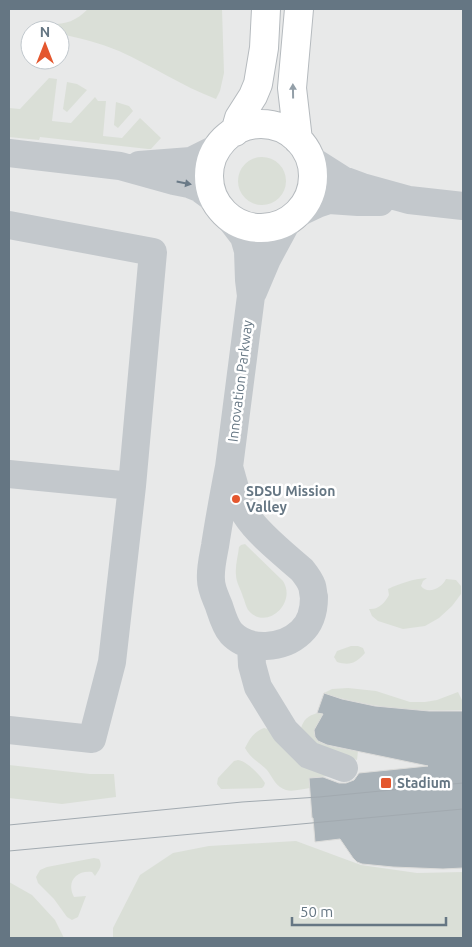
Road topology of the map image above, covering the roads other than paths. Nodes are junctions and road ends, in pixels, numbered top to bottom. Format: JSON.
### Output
{"nodes":[{"id":1,"x":266,"y":9,"type":"edge"},
{"id":2,"x":299,"y":9,"type":"edge"},
{"id":3,"x":227,"y":139,"type":"junction"},
{"id":4,"x":304,"y":149,"type":"junction"},
{"id":5,"x":9,"y":153,"type":"edge"},
{"id":6,"x":120,"y":166,"type":"junction"},
{"id":7,"x":409,"y":200,"type":"junction"},
{"id":8,"x":463,"y":206,"type":"edge"},
{"id":9,"x":221,"y":208,"type":"junction"},
{"id":10,"x":293,"y":216,"type":"junction"},
{"id":11,"x":9,"y":225,"type":"edge"},
{"id":12,"x":251,"y":296,"type":"junction"},
{"id":13,"x":229,"y":467,"type":"junction"},
{"id":14,"x":9,"y":474,"type":"edge"},
{"id":15,"x":132,"y":486,"type":"junction"},
{"id":16,"x":251,"y":645,"type":"junction"},
{"id":17,"x":9,"y":730,"type":"edge"},
{"id":18,"x":344,"y":768,"type":"dead end"}],
"edges":[{"from":1,"to":3,"type":"main road","name":"Innovation Parkway"},
{"from":4,"to":2,"type":"main road","name":"Innovation Parkway","one_way":true},
{"from":3,"to":4,"type":"main road"},
{"from":3,"to":6,"type":"street"},
{"from":3,"to":9,"type":"main road","name":"Innovation Parkway"},
{"from":4,"to":7,"type":"street"},
{"from":4,"to":10,"type":"main road","name":"Innovation Parkway"},
{"from":5,"to":6,"type":"street"},
{"from":6,"to":9,"type":"street","one_way":true},
{"from":7,"to":8,"type":"street"},
{"from":7,"to":10,"type":"street"},
{"from":9,"to":10,"type":"main road"},
{"from":9,"to":12,"type":"street","name":"Innovation Parkway"},
{"from":10,"to":12,"type":"street","name":"Innovation Parkway"},
{"from":11,"to":15,"type":"street"},
{"from":12,"to":13,"type":"street","name":"Innovation Parkway"},
{"from":13,"to":16,"type":"street","name":"Innovation Parkway"},
{"from":13,"to":16,"type":"street","name":"Innovation Parkway"},
{"from":14,"to":15,"type":"street"},
{"from":15,"to":17,"type":"street"},
{"from":16,"to":18,"type":"street"}]}
